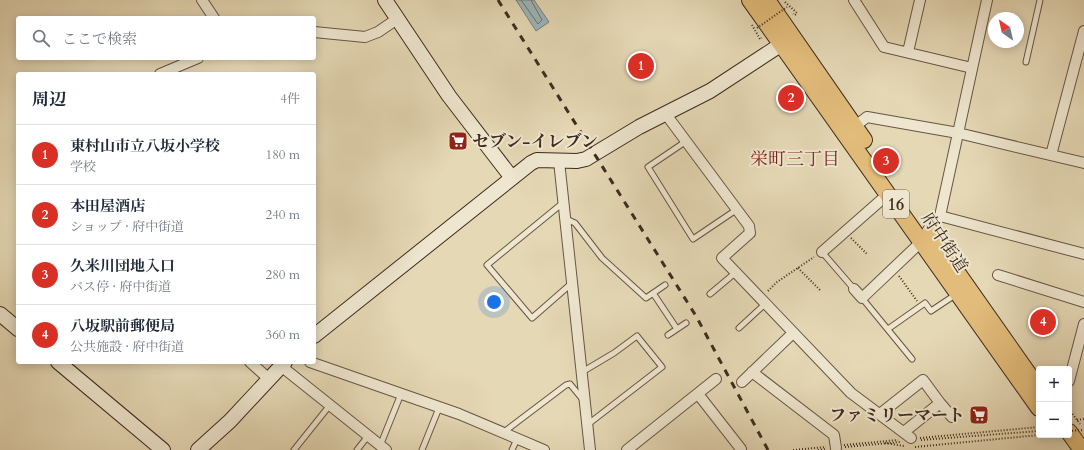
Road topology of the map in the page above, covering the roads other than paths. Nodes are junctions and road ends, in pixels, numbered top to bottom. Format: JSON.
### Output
{"nodes":[{"id":1,"x":202,"y":0,"type":"edge"},
{"id":2,"x":385,"y":0,"type":"edge"},
{"id":3,"x":751,"y":0,"type":"edge"},
{"id":4,"x":767,"y":0,"type":"edge"},
{"id":5,"x":854,"y":0,"type":"edge"},
{"id":6,"x":920,"y":0,"type":"edge"},
{"id":7,"x":987,"y":0,"type":"edge"},
{"id":8,"x":1040,"y":0,"type":"edge"},
{"id":9,"x":213,"y":16,"type":"edge"},
{"id":10,"x":397,"y":19,"type":"junction"},
{"id":11,"x":1084,"y":31,"type":"edge"},
{"id":12,"x":316,"y":32,"type":"edge"},
{"id":13,"x":787,"y":41,"type":"junction"},
{"id":14,"x":908,"y":52,"type":"junction"},
{"id":15,"x":193,"y":60,"type":"edge"},
{"id":16,"x":1026,"y":62,"type":"dead end"},
{"id":17,"x":972,"y":68,"type":"junction"},
{"id":18,"x":165,"y":72,"type":"edge"},
{"id":19,"x":665,"y":113,"type":"junction"},
{"id":20,"x":854,"y":127,"type":"junction"},
{"id":21,"x":958,"y":133,"type":"junction"},
{"id":22,"x":685,"y":142,"type":"junction"},
{"id":23,"x":1051,"y":156,"type":"junction"},
{"id":24,"x":560,"y":160,"type":"junction"},
{"id":25,"x":1084,"y":163,"type":"edge"},
{"id":26,"x":512,"y":178,"type":"junction"},
{"id":27,"x":888,"y":194,"type":"junction"},
{"id":28,"x":564,"y":202,"type":"junction"},
{"id":29,"x":736,"y":210,"type":"junction"},
{"id":30,"x":940,"y":216,"type":"junction"},
{"id":31,"x":565,"y":218,"type":"junction"},
{"id":32,"x":925,"y":236,"type":"junction"},
{"id":33,"x":822,"y":252,"type":"joint"},
{"id":34,"x":1084,"y":254,"type":"edge"},
{"id":35,"x":735,"y":274,"type":"junction"},
{"id":36,"x":998,"y":275,"type":"dead end"},
{"id":37,"x":573,"y":282,"type":"junction"},
{"id":38,"x":665,"y":285,"type":"dead end"},
{"id":39,"x":854,"y":289,"type":"joint"},
{"id":40,"x":962,"y":290,"type":"junction"},
{"id":41,"x":653,"y":293,"type":"junction"},
{"id":42,"x":710,"y":294,"type":"dead end"},
{"id":43,"x":862,"y":298,"type":"junction"},
{"id":44,"x":762,"y":302,"type":"junction"},
{"id":45,"x":1084,"y":302,"type":"edge"},
{"id":46,"x":0,"y":314,"type":"edge"},
{"id":47,"x":686,"y":322,"type":"dead end"},
{"id":48,"x":1084,"y":324,"type":"edge"},
{"id":49,"x":16,"y":327,"type":"edge"},
{"id":50,"x":739,"y":328,"type":"dead end"},
{"id":51,"x":677,"y":329,"type":"junction"},
{"id":52,"x":888,"y":329,"type":"junction"},
{"id":53,"x":793,"y":333,"type":"junction"},
{"id":54,"x":316,"y":334,"type":"edge"},
{"id":55,"x":668,"y":335,"type":"dead end"},
{"id":56,"x":912,"y":359,"type":"dead end"},
{"id":57,"x":60,"y":364,"type":"edge"},
{"id":58,"x":252,"y":364,"type":"edge"},
{"id":59,"x":283,"y":364,"type":"edge"},
{"id":60,"x":316,"y":364,"type":"edge"},
{"id":61,"x":1072,"y":370,"type":"edge"},
{"id":62,"x":582,"y":372,"type":"junction"},
{"id":63,"x":752,"y":372,"type":"junction"},
{"id":64,"x":269,"y":379,"type":"junction"},
{"id":65,"x":716,"y":379,"type":"dead end"},
{"id":66,"x":742,"y":382,"type":"dead end"},
{"id":67,"x":1036,"y":385,"type":"edge"},
{"id":68,"x":400,"y":394,"type":"junction"},
{"id":69,"x":698,"y":394,"type":"junction"},
{"id":70,"x":584,"y":402,"type":"junction"},
{"id":71,"x":940,"y":402,"type":"junction"},
{"id":72,"x":1036,"y":403,"type":"edge"},
{"id":73,"x":330,"y":405,"type":"junction"},
{"id":74,"x":439,"y":408,"type":"junction"},
{"id":75,"x":880,"y":414,"type":"junction"},
{"id":76,"x":952,"y":417,"type":"dead end"},
{"id":77,"x":587,"y":425,"type":"junction"},
{"id":78,"x":1074,"y":427,"type":"edge"},
{"id":79,"x":503,"y":433,"type":"junction"},
{"id":80,"x":368,"y":436,"type":"junction"},
{"id":81,"x":1060,"y":438,"type":"edge"},
{"id":82,"x":517,"y":439,"type":"junction"},
{"id":83,"x":836,"y":447,"type":"road end"},
{"id":84,"x":383,"y":448,"type":"edge"},
{"id":85,"x":741,"y":449,"type":"dead end"},
{"id":86,"x":163,"y":450,"type":"edge"},
{"id":87,"x":198,"y":450,"type":"edge"},
{"id":88,"x":294,"y":450,"type":"edge"},
{"id":89,"x":357,"y":450,"type":"edge"},
{"id":90,"x":422,"y":450,"type":"edge"},
{"id":91,"x":512,"y":450,"type":"edge"},
{"id":92,"x":544,"y":450,"type":"edge"},
{"id":93,"x":590,"y":450,"type":"edge"},
{"id":94,"x":627,"y":450,"type":"edge"},
{"id":95,"x":1069,"y":450,"type":"edge"},
{"id":96,"x":1082,"y":450,"type":"edge"}],
"edges":[{"from":1,"to":9,"type":"street"},
{"from":2,"to":10,"type":"street"},
{"from":3,"to":13,"type":"main road","name":"府中街道","number":"16"},
{"from":4,"to":13,"type":"main road","name":"府中街道","number":"16"},
{"from":5,"to":14,"type":"street"},
{"from":6,"to":14,"type":"street"},
{"from":7,"to":17,"type":"street"},
{"from":8,"to":16,"type":"lane"},
{"from":10,"to":12,"type":"street"},
{"from":10,"to":26,"type":"street"},
{"from":11,"to":23,"type":"street"},
{"from":13,"to":19,"type":"street"},
{"from":13,"to":20,"type":"main road","name":"府中街道","number":"16"},
{"from":13,"to":27,"type":"main road","name":"府中街道","number":"16"},
{"from":14,"to":17,"type":"street"},
{"from":15,"to":18,"type":"street"},
{"from":17,"to":21,"type":"street"},
{"from":19,"to":22,"type":"street"},
{"from":19,"to":24,"type":"street"},
{"from":20,"to":21,"type":"street"},
{"from":20,"to":32,"type":"main road","name":"府中街道","number":"16"},
{"from":21,"to":23,"type":"street"},
{"from":21,"to":30,"type":"street"},
{"from":22,"to":29,"type":"street"},
{"from":22,"to":29,"type":"lane"},
{"from":23,"to":25,"type":"street"},
{"from":24,"to":26,"type":"street"},
{"from":24,"to":28,"type":"street"},
{"from":26,"to":54,"type":"street"},
{"from":27,"to":32,"type":"main road","name":"府中街道","number":"16"},
{"from":27,"to":33,"type":"street"},
{"from":28,"to":31,"type":"street"},
{"from":28,"to":37,"type":"lane"},
{"from":29,"to":35,"type":"street"},
{"from":30,"to":32,"type":"street"},
{"from":30,"to":34,"type":"street"},
{"from":31,"to":37,"type":"street"},
{"from":31,"to":41,"type":"lane"},
{"from":32,"to":40,"type":"main road","name":"府中街道","number":"16"},
{"from":32,"to":43,"type":"street"},
{"from":33,"to":39,"type":"lane"},
{"from":35,"to":42,"type":"lane"},
{"from":35,"to":44,"type":"street"},
{"from":36,"to":45,"type":"street"},
{"from":37,"to":62,"type":"street"},
{"from":38,"to":41,"type":"lane"},
{"from":39,"to":43,"type":"street"},
{"from":40,"to":52,"type":"lane"},
{"from":40,"to":67,"type":"main road","name":"府中街道","number":"16"},
{"from":40,"to":72,"type":"main road","name":"府中街道","number":"16"},
{"from":41,"to":51,"type":"lane"},
{"from":43,"to":52,"type":"lane"},
{"from":44,"to":50,"type":"lane"},
{"from":44,"to":53,"type":"street"},
{"from":46,"to":49,"type":"street"},
{"from":47,"to":51,"type":"lane"},
{"from":48,"to":61,"type":"street"},
{"from":51,"to":55,"type":"lane"},
{"from":52,"to":56,"type":"lane"},
{"from":53,"to":63,"type":"street"},
{"from":53,"to":75,"type":"street"},
{"from":57,"to":86,"type":"street"},
{"from":58,"to":64,"type":"street"},
{"from":59,"to":64,"type":"street"},
{"from":59,"to":73,"type":"street"},
{"from":60,"to":68,"type":"street"},
{"from":62,"to":70,"type":"street"},
{"from":62,"to":77,"type":"lane"},
{"from":63,"to":66,"type":"street"},
{"from":63,"to":83,"type":"street"},
{"from":64,"to":87,"type":"street"},
{"from":65,"to":69,"type":"street"},
{"from":68,"to":74,"type":"street"},
{"from":68,"to":84,"type":"lane"},
{"from":69,"to":85,"type":"street"},
{"from":69,"to":94,"type":"street"},
{"from":70,"to":77,"type":"street"},
{"from":70,"to":79,"type":"lane"},
{"from":71,"to":75,"type":"street"},
{"from":71,"to":75,"type":"street"},
{"from":71,"to":76,"type":"street"},
{"from":73,"to":80,"type":"street"},
{"from":73,"to":88,"type":"lane"},
{"from":74,"to":79,"type":"street"},
{"from":74,"to":90,"type":"lane"},
{"from":77,"to":93,"type":"street"},
{"from":78,"to":96,"type":"main road"},
{"from":79,"to":82,"type":"street"},
{"from":80,"to":84,"type":"street"},
{"from":80,"to":89,"type":"lane"},
{"from":81,"to":95,"type":"main road"},
{"from":82,"to":91,"type":"lane"},
{"from":82,"to":92,"type":"street"}]}
